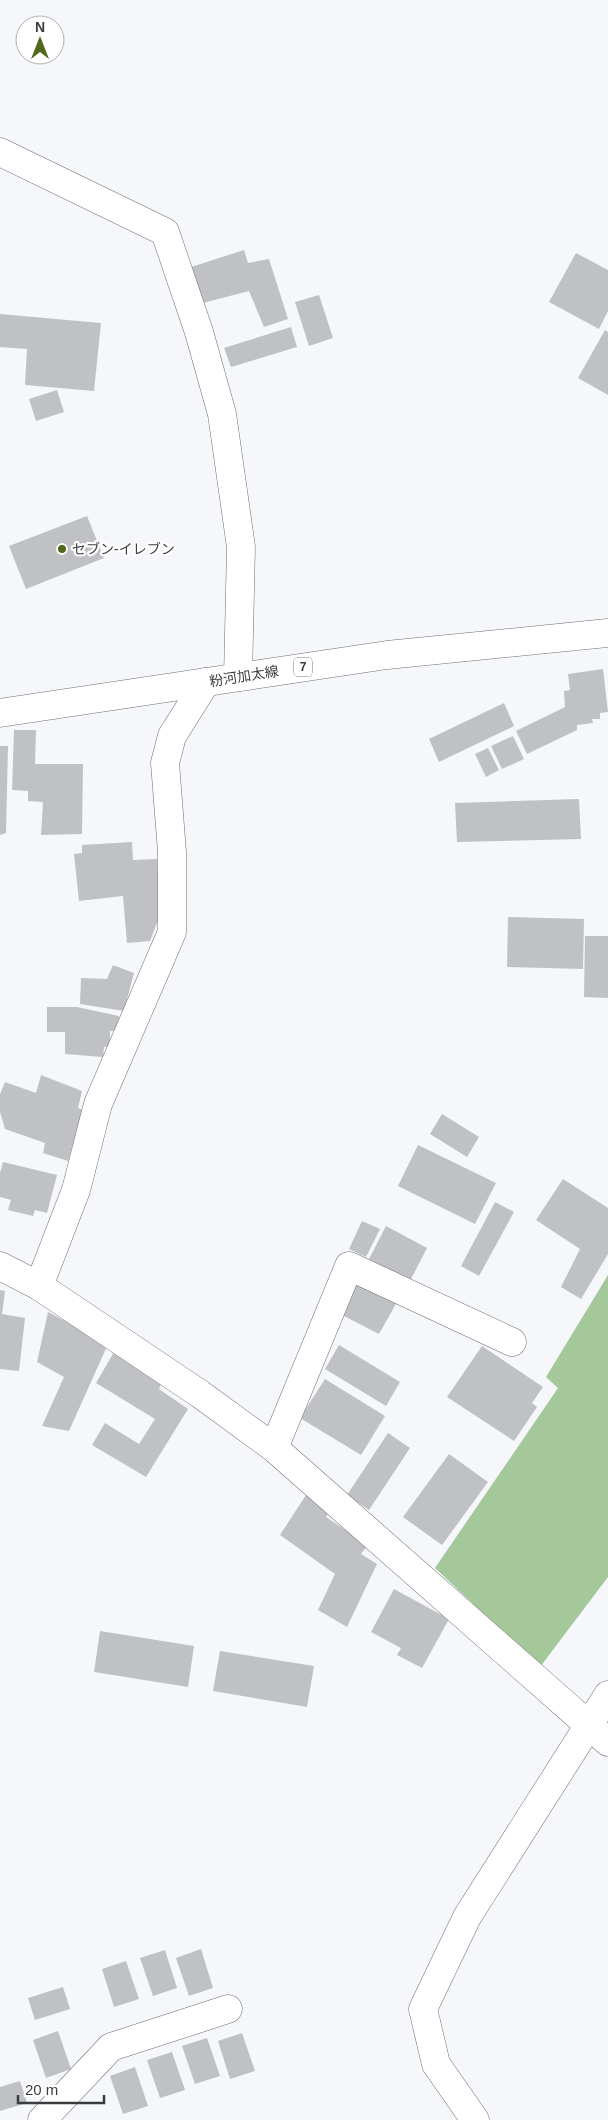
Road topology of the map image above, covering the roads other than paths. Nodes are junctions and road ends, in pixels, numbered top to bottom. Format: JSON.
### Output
{"nodes":[{"id":1,"x":0,"y":152,"type":"edge"},
{"id":2,"x":608,"y":633,"type":"edge"},
{"id":3,"x":238,"y":677,"type":"junction"},
{"id":4,"x":206,"y":682,"type":"junction"},
{"id":5,"x":0,"y":713,"type":"edge"},
{"id":6,"x":0,"y":1266,"type":"edge"},
{"id":7,"x":40,"y":1286,"type":"junction"},
{"id":8,"x":512,"y":1342,"type":"dead end"},
{"id":9,"x":274,"y":1448,"type":"junction"},
{"id":10,"x":608,"y":1695,"type":"edge"},
{"id":11,"x":598,"y":1734,"type":"edge"},
{"id":12,"x":228,"y":2009,"type":"dead end"},
{"id":13,"x":42,"y":2120,"type":"edge"},
{"id":14,"x":475,"y":2120,"type":"edge"}],
"edges":[{"from":1,"to":3,"type":"street"},
{"from":2,"to":3,"type":"street","name":"粉河加太線","number":"7"},
{"from":3,"to":4,"type":"street","name":"粉河加太線","number":"7"},
{"from":4,"to":5,"type":"street","name":"粉河加太線","number":"7"},
{"from":4,"to":7,"type":"street"},
{"from":6,"to":7,"type":"street"},
{"from":7,"to":9,"type":"street"},
{"from":8,"to":9,"type":"street"},
{"from":9,"to":11,"type":"street"},
{"from":10,"to":11,"type":"street"},
{"from":11,"to":14,"type":"street"},
{"from":12,"to":13,"type":"street"}]}
